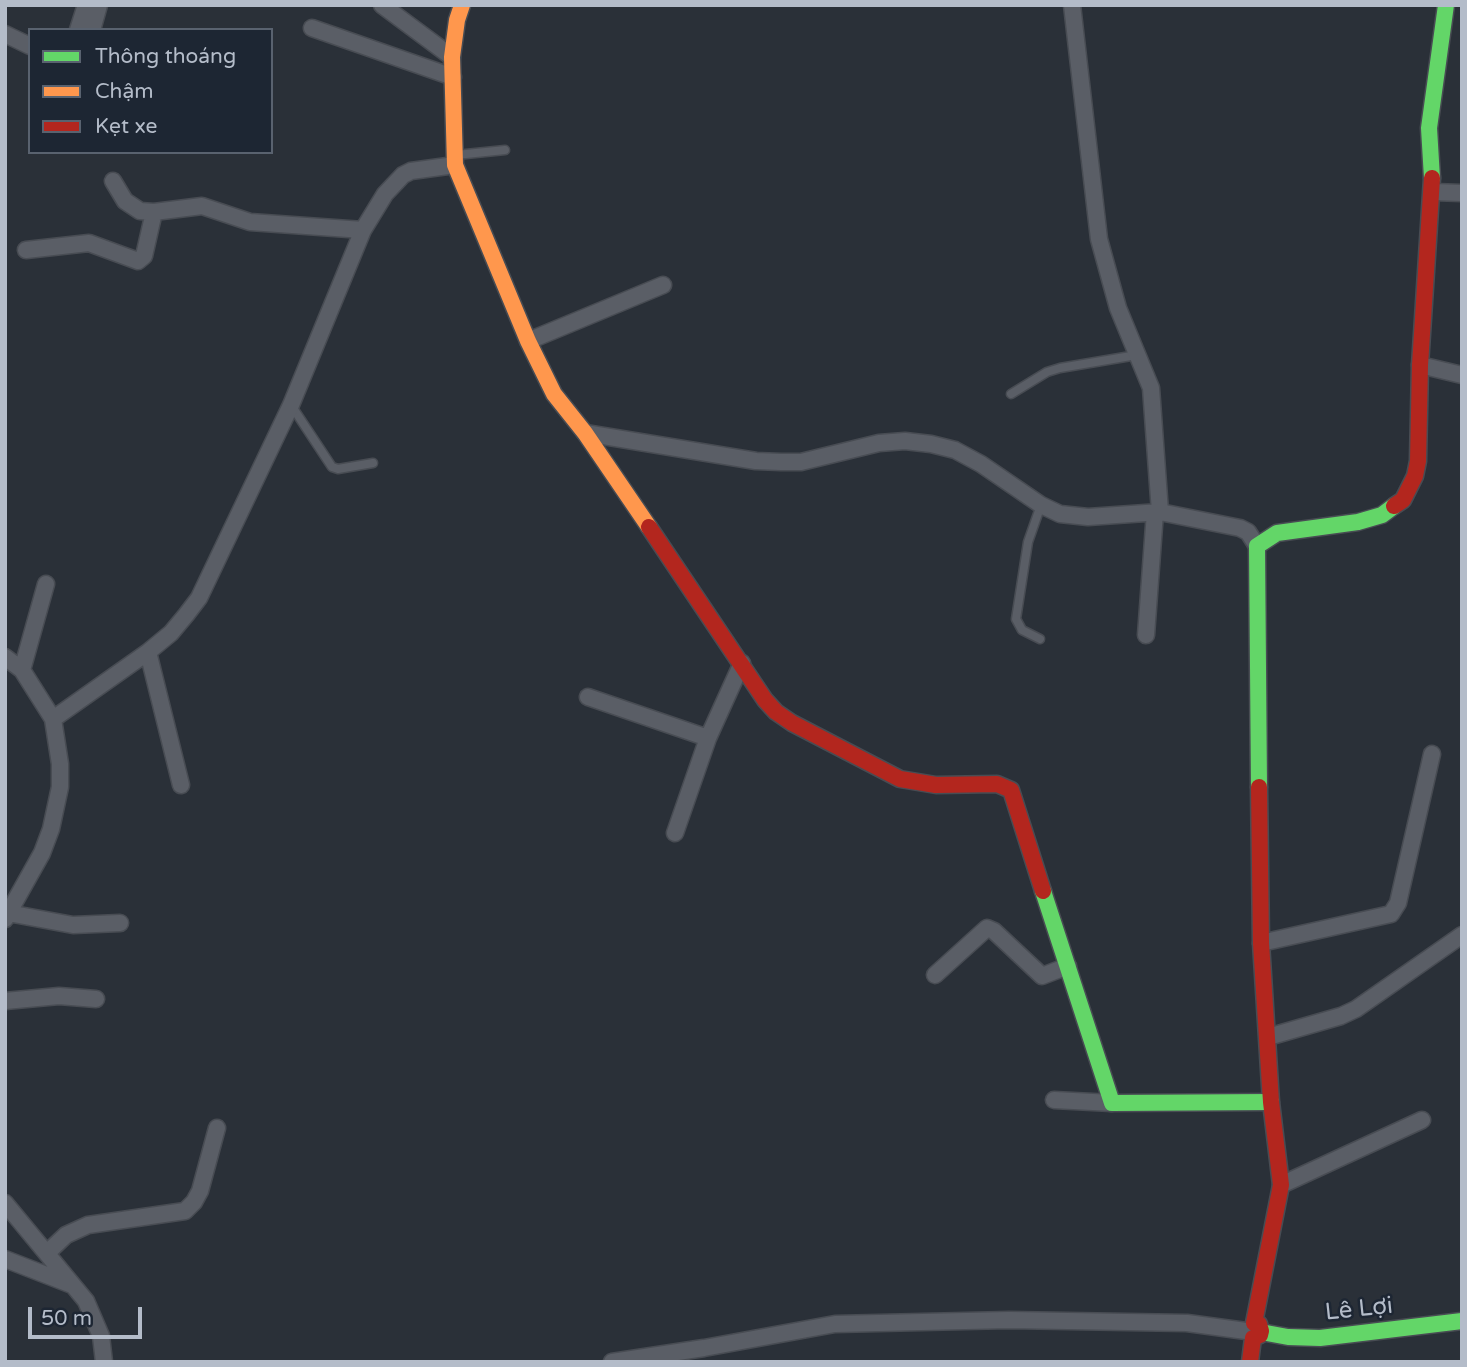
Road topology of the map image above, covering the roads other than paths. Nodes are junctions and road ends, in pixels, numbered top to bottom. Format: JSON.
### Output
{"nodes":[{"id":1,"x":86,"y":5,"type":"edge"},
{"id":2,"x":99,"y":5,"type":"edge"},
{"id":3,"x":382,"y":5,"type":"edge"},
{"id":4,"x":462,"y":5,"type":"edge"},
{"id":5,"x":1072,"y":5,"type":"edge"},
{"id":6,"x":1446,"y":5,"type":"edge"},
{"id":7,"x":79,"y":28,"type":"edge"},
{"id":8,"x":93,"y":28,"type":"edge"},
{"id":9,"x":312,"y":28,"type":"dead end"},
{"id":10,"x":5,"y":34,"type":"edge"},
{"id":11,"x":28,"y":45,"type":"edge"},
{"id":12,"x":452,"y":57,"type":"junction"},
{"id":13,"x":453,"y":77,"type":"junction"},
{"id":14,"x":505,"y":150,"type":"dead end"},
{"id":15,"x":456,"y":160,"type":"junction"},
{"id":16,"x":113,"y":181,"type":"dead end"},
{"id":17,"x":1433,"y":192,"type":"junction"},
{"id":18,"x":1462,"y":193,"type":"edge"},
{"id":19,"x":154,"y":212,"type":"junction"},
{"id":20,"x":363,"y":230,"type":"junction"},
{"id":21,"x":26,"y":250,"type":"dead end"},
{"id":22,"x":663,"y":285,"type":"dead end"},
{"id":23,"x":528,"y":341,"type":"junction"},
{"id":24,"x":1137,"y":355,"type":"junction"},
{"id":25,"x":1420,"y":365,"type":"junction"},
{"id":26,"x":1462,"y":375,"type":"edge"},
{"id":27,"x":1011,"y":394,"type":"dead end"},
{"id":28,"x":291,"y":405,"type":"junction"},
{"id":29,"x":585,"y":433,"type":"junction"},
{"id":30,"x":373,"y":463,"type":"dead end"},
{"id":31,"x":1041,"y":505,"type":"junction"},
{"id":32,"x":1157,"y":512,"type":"junction"},
{"id":33,"x":1257,"y":546,"type":"junction"},
{"id":34,"x":46,"y":584,"type":"dead end"},
{"id":35,"x":1146,"y":635,"type":"dead end"},
{"id":36,"x":1040,"y":639,"type":"dead end"},
{"id":37,"x":148,"y":652,"type":"junction"},
{"id":38,"x":5,"y":657,"type":"edge"},
{"id":39,"x":742,"y":663,"type":"junction"},
{"id":40,"x":22,"y":670,"type":"junction"},
{"id":41,"x":588,"y":697,"type":"dead end"},
{"id":42,"x":54,"y":719,"type":"junction"},
{"id":43,"x":708,"y":738,"type":"junction"},
{"id":44,"x":1432,"y":754,"type":"dead end"},
{"id":45,"x":181,"y":785,"type":"dead end"},
{"id":46,"x":675,"y":833,"type":"dead end"},
{"id":47,"x":6,"y":916,"type":"edge"},
{"id":48,"x":120,"y":923,"type":"dead end"},
{"id":49,"x":1462,"y":935,"type":"edge"},
{"id":50,"x":1261,"y":943,"type":"junction"},
{"id":51,"x":1069,"y":966,"type":"junction"},
{"id":52,"x":935,"y":975,"type":"dead end"},
{"id":53,"x":96,"y":999,"type":"dead end"},
{"id":54,"x":5,"y":1000,"type":"edge"},
{"id":55,"x":1268,"y":1037,"type":"junction"},
{"id":56,"x":1054,"y":1100,"type":"dead end"},
{"id":57,"x":1271,"y":1102,"type":"junction"},
{"id":58,"x":1112,"y":1103,"type":"junction"},
{"id":59,"x":1422,"y":1120,"type":"dead end"},
{"id":60,"x":217,"y":1128,"type":"dead end"},
{"id":61,"x":1281,"y":1185,"type":"junction"},
{"id":62,"x":5,"y":1202,"type":"edge"},
{"id":63,"x":47,"y":1253,"type":"junction"},
{"id":64,"x":5,"y":1259,"type":"edge"},
{"id":65,"x":75,"y":1286,"type":"junction"},
{"id":66,"x":1462,"y":1321,"type":"edge"},
{"id":67,"x":1254,"y":1331,"type":"junction"},
{"id":68,"x":706,"y":1355,"type":"edge"},
{"id":69,"x":104,"y":1362,"type":"edge"},
{"id":70,"x":612,"y":1362,"type":"edge"},
{"id":71,"x":1250,"y":1362,"type":"edge"}],
"edges":[{"from":1,"to":7,"type":"street"},
{"from":2,"to":8,"type":"street"},
{"from":3,"to":12,"type":"street"},
{"from":4,"to":12,"type":"street"},
{"from":5,"to":24,"type":"street"},
{"from":6,"to":17,"type":"street"},
{"from":9,"to":13,"type":"street"},
{"from":10,"to":11,"type":"street"},
{"from":12,"to":13,"type":"street"},
{"from":13,"to":15,"type":"street"},
{"from":14,"to":15,"type":"lane"},
{"from":15,"to":20,"type":"street"},
{"from":15,"to":23,"type":"street"},
{"from":16,"to":19,"type":"street"},
{"from":17,"to":18,"type":"street"},
{"from":17,"to":25,"type":"street"},
{"from":19,"to":20,"type":"street"},
{"from":19,"to":21,"type":"street"},
{"from":20,"to":28,"type":"street"},
{"from":22,"to":23,"type":"street"},
{"from":23,"to":29,"type":"street"},
{"from":24,"to":27,"type":"lane"},
{"from":24,"to":32,"type":"street"},
{"from":25,"to":26,"type":"street"},
{"from":25,"to":33,"type":"street"},
{"from":28,"to":30,"type":"lane"},
{"from":28,"to":37,"type":"street"},
{"from":29,"to":31,"type":"street"},
{"from":29,"to":39,"type":"street"},
{"from":31,"to":32,"type":"street"},
{"from":31,"to":36,"type":"lane"},
{"from":32,"to":33,"type":"street"},
{"from":32,"to":35,"type":"street"},
{"from":33,"to":50,"type":"street"},
{"from":34,"to":40,"type":"street"},
{"from":37,"to":42,"type":"street"},
{"from":37,"to":45,"type":"street"},
{"from":38,"to":40,"type":"street"},
{"from":39,"to":43,"type":"street"},
{"from":39,"to":51,"type":"street"},
{"from":40,"to":42,"type":"street"},
{"from":41,"to":43,"type":"street"},
{"from":42,"to":47,"type":"street"},
{"from":43,"to":46,"type":"street"},
{"from":44,"to":50,"type":"street"},
{"from":47,"to":48,"type":"street"},
{"from":49,"to":55,"type":"street"},
{"from":50,"to":55,"type":"street"},
{"from":51,"to":52,"type":"street"},
{"from":51,"to":58,"type":"street"},
{"from":53,"to":54,"type":"street"},
{"from":55,"to":57,"type":"street"},
{"from":56,"to":58,"type":"street"},
{"from":57,"to":58,"type":"street"},
{"from":57,"to":61,"type":"street"},
{"from":59,"to":61,"type":"street"},
{"from":60,"to":63,"type":"street"},
{"from":61,"to":67,"type":"street"},
{"from":62,"to":63,"type":"street"},
{"from":63,"to":65,"type":"street"},
{"from":64,"to":65,"type":"street"},
{"from":65,"to":69,"type":"street"},
{"from":66,"to":67,"type":"street","name":"Lê Lợi"},
{"from":67,"to":68,"type":"street"},
{"from":67,"to":71,"type":"street"},
{"from":68,"to":70,"type":"street"}]}
